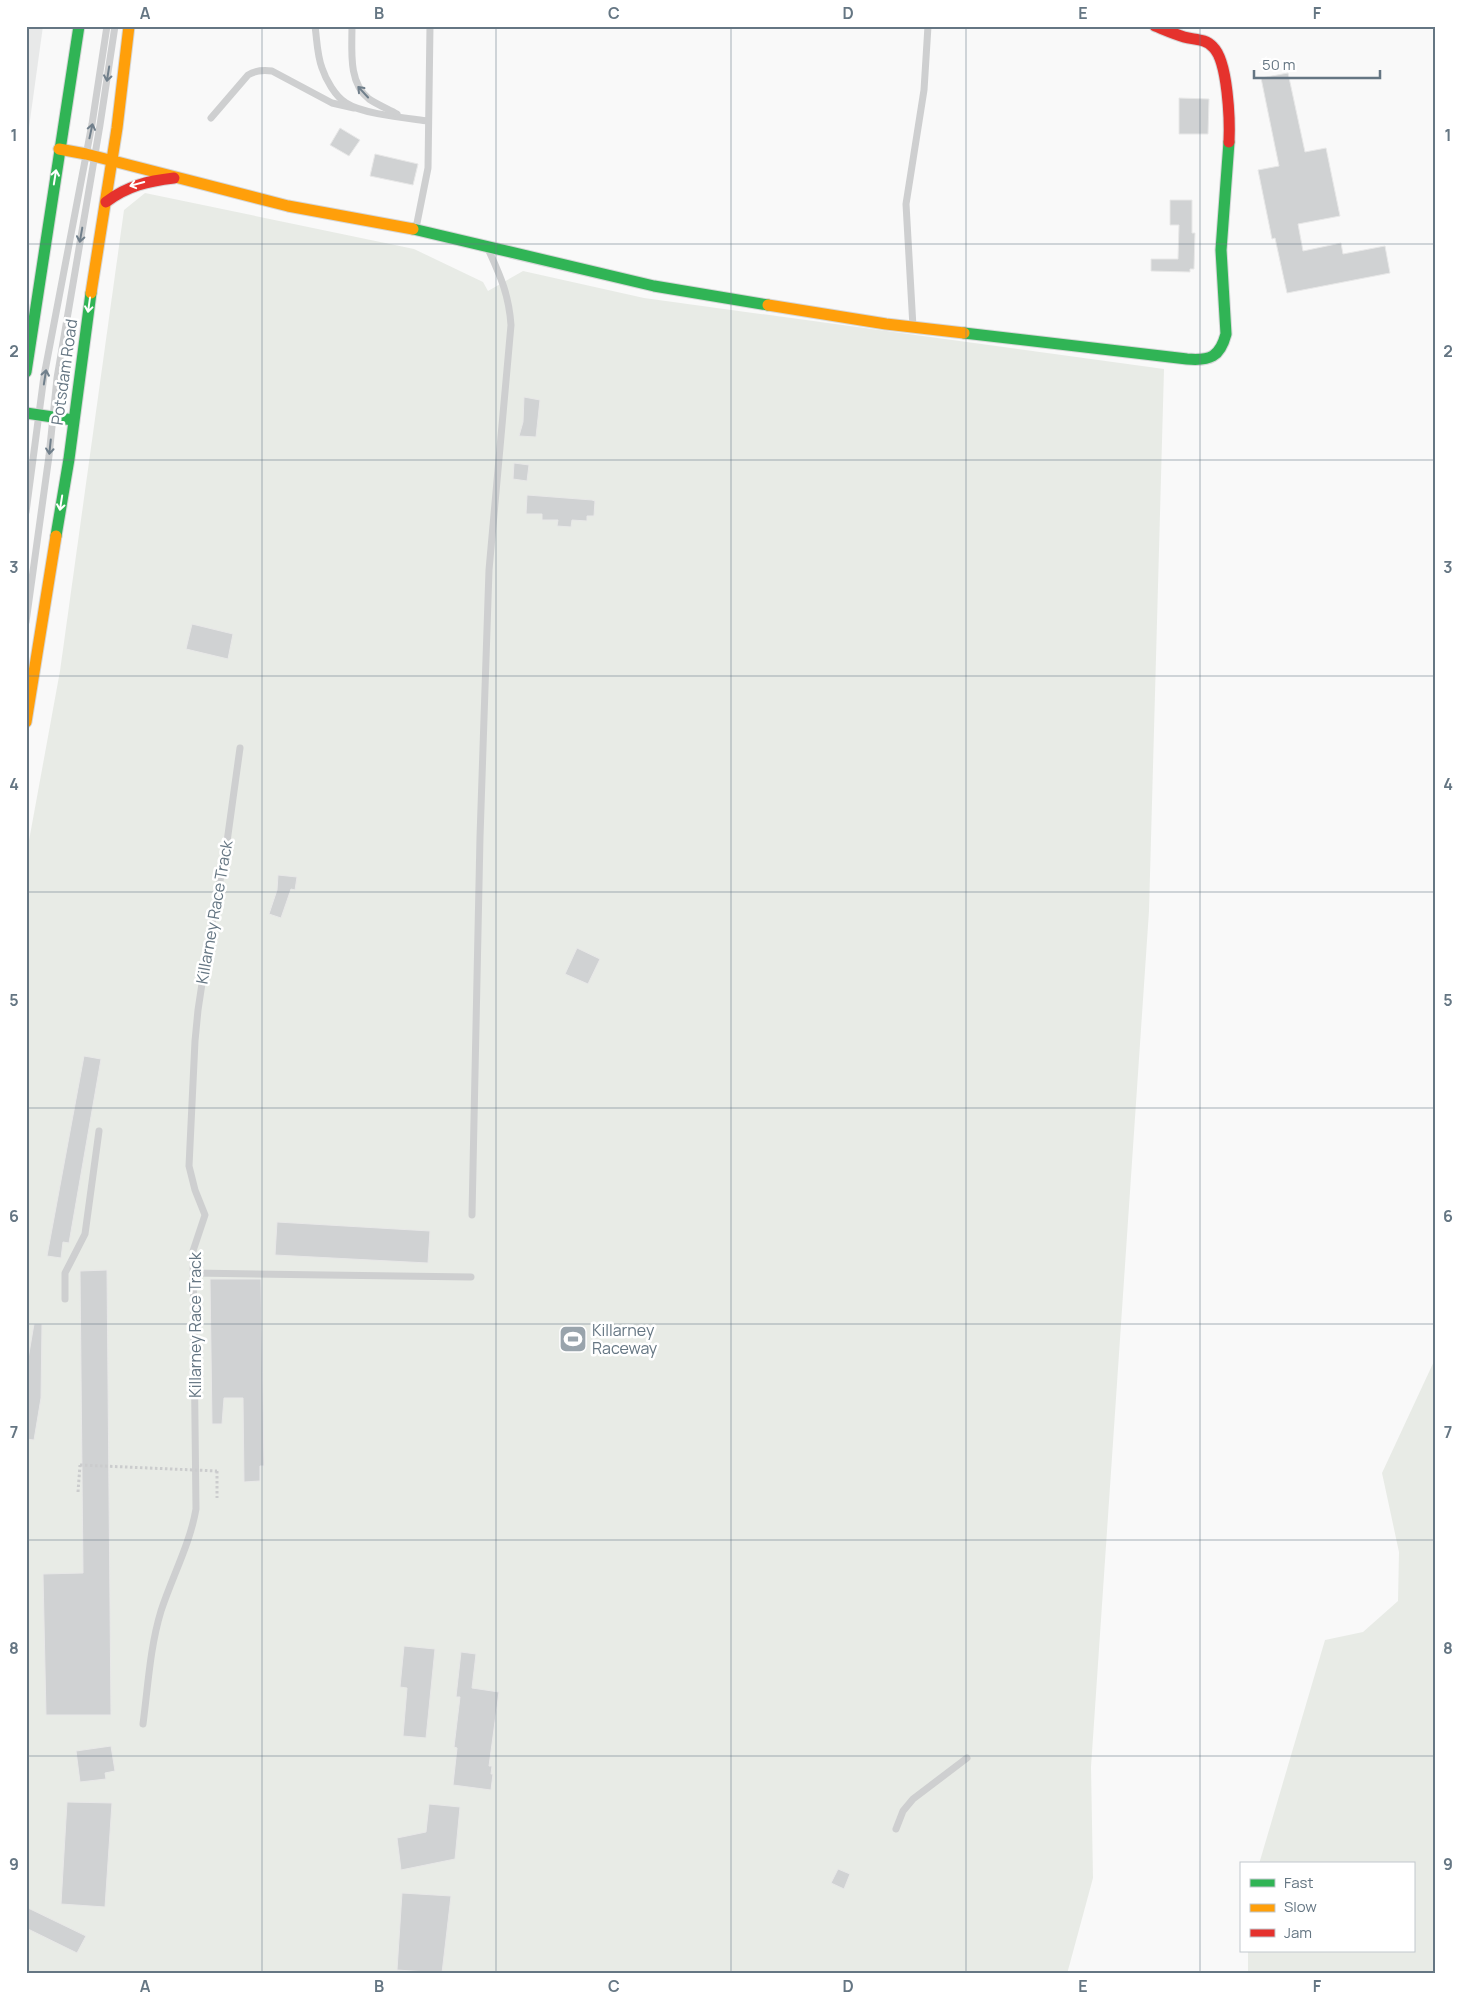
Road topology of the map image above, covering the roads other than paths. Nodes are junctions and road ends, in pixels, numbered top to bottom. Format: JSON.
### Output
{"nodes":[{"id":1,"x":79,"y":26,"type":"edge"},
{"id":2,"x":107,"y":26,"type":"edge"},
{"id":3,"x":115,"y":26,"type":"edge"},
{"id":4,"x":129,"y":26,"type":"edge"},
{"id":5,"x":316,"y":26,"type":"edge"},
{"id":6,"x":352,"y":26,"type":"edge"},
{"id":7,"x":430,"y":26,"type":"edge"},
{"id":8,"x":928,"y":26,"type":"edge"},
{"id":9,"x":1155,"y":26,"type":"edge"},
{"id":10,"x":354,"y":108,"type":"junction"},
{"id":11,"x":211,"y":118,"type":"dead end"},
{"id":12,"x":404,"y":118,"type":"junction"},
{"id":13,"x":428,"y":121,"type":"junction"},
{"id":14,"x":59,"y":149,"type":"junction"},
{"id":15,"x":90,"y":155,"type":"junction"},
{"id":16,"x":112,"y":161,"type":"junction"},
{"id":17,"x":174,"y":178,"type":"junction"},
{"id":18,"x":106,"y":202,"type":"junction"},
{"id":19,"x":416,"y":229,"type":"junction"},
{"id":20,"x":486,"y":245,"type":"junction"},
{"id":21,"x":913,"y":327,"type":"junction"},
{"id":22,"x":26,"y":372,"type":"edge"},
{"id":23,"x":26,"y":413,"type":"edge"},
{"id":24,"x":39,"y":415,"type":"junction"},
{"id":25,"x":53,"y":417,"type":"junction"},
{"id":26,"x":73,"y":420,"type":"junction"},
{"id":27,"x":26,"y":512,"type":"edge"},
{"id":28,"x":26,"y":622,"type":"edge"},
{"id":29,"x":26,"y":722,"type":"edge"},
{"id":30,"x":240,"y":748,"type":"dead end"},
{"id":31,"x":99,"y":1131,"type":"dead end"},
{"id":32,"x":472,"y":1215,"type":"dead end"},
{"id":33,"x":193,"y":1273,"type":"junction"},
{"id":34,"x":471,"y":1277,"type":"dead end"},
{"id":35,"x":65,"y":1298,"type":"dead end"},
{"id":36,"x":143,"y":1724,"type":"dead end"},
{"id":37,"x":967,"y":1758,"type":"dead end"},
{"id":38,"x":896,"y":1829,"type":"dead end"}],
"edges":[{"from":1,"to":14,"type":"street"},
{"from":15,"to":2,"type":"lane","one_way":true},
{"from":3,"to":15,"type":"lane","one_way":true},
{"from":4,"to":16,"type":"street","name":"Potsdam Road"},
{"from":5,"to":10,"type":"lane"},
{"from":12,"to":6,"type":"lane","one_way":true},
{"from":7,"to":13,"type":"lane"},
{"from":8,"to":21,"type":"lane"},
{"from":9,"to":21,"type":"street"},
{"from":10,"to":11,"type":"lane"},
{"from":10,"to":12,"type":"lane"},
{"from":12,"to":13,"type":"lane"},
{"from":13,"to":19,"type":"lane"},
{"from":14,"to":15,"type":"street"},
{"from":22,"to":14,"type":"street","one_way":true},
{"from":15,"to":16,"type":"street"},
{"from":24,"to":15,"type":"lane","one_way":true},
{"from":15,"to":25,"type":"lane","one_way":true},
{"from":16,"to":17,"type":"street"},
{"from":16,"to":18,"type":"street","name":"Potsdam Road"},
{"from":17,"to":18,"type":"street","one_way":true},
{"from":17,"to":19,"type":"street"},
{"from":18,"to":26,"type":"street","name":"Potsdam Road","one_way":true},
{"from":19,"to":20,"type":"street"},
{"from":20,"to":21,"type":"street"},
{"from":20,"to":32,"type":"lane"},
{"from":23,"to":24,"type":"street"},
{"from":24,"to":25,"type":"street"},
{"from":24,"to":27,"type":"lane"},
{"from":25,"to":26,"type":"street"},
{"from":25,"to":28,"type":"lane","one_way":true},
{"from":26,"to":29,"type":"street","name":"Potsdam Road","one_way":true},
{"from":30,"to":33,"type":"lane","name":"Killarney Race Track"},
{"from":31,"to":35,"type":"lane"},
{"from":33,"to":34,"type":"lane"},
{"from":33,"to":36,"type":"lane","name":"Killarney Race Track"},
{"from":37,"to":38,"type":"lane"}]}
